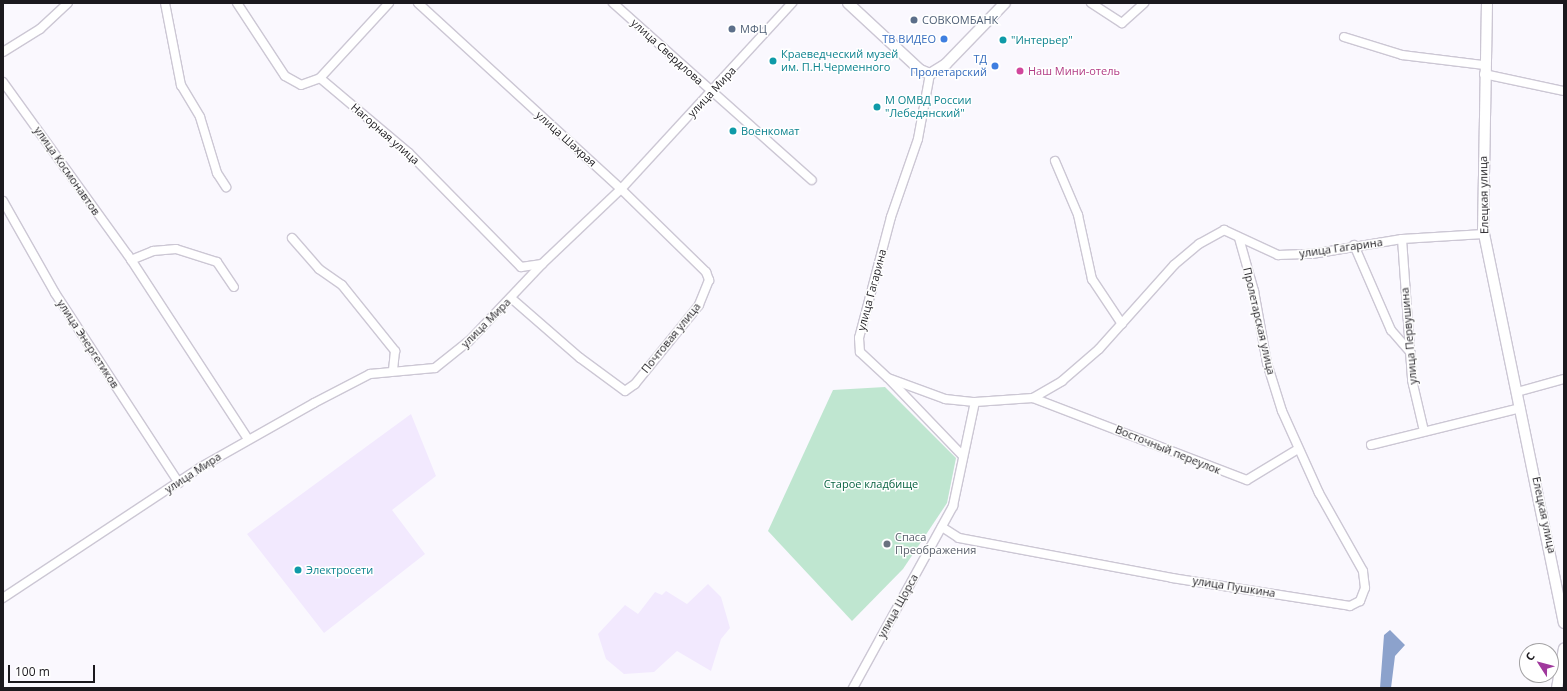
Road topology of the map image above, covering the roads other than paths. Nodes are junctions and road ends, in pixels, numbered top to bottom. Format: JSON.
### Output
{"nodes":[{"id":1,"x":68,"y":3,"type":"edge"},
{"id":2,"x":165,"y":3,"type":"edge"},
{"id":3,"x":237,"y":3,"type":"edge"},
{"id":4,"x":389,"y":3,"type":"edge"},
{"id":5,"x":418,"y":3,"type":"edge"},
{"id":6,"x":613,"y":3,"type":"edge"},
{"id":7,"x":792,"y":3,"type":"edge"},
{"id":8,"x":848,"y":3,"type":"edge"},
{"id":9,"x":1005,"y":3,"type":"edge"},
{"id":10,"x":1091,"y":3,"type":"edge"},
{"id":11,"x":1144,"y":3,"type":"edge"},
{"id":12,"x":1487,"y":3,"type":"edge"},
{"id":13,"x":1344,"y":37,"type":"dead end"},
{"id":14,"x":3,"y":52,"type":"edge"},
{"id":15,"x":1484,"y":69,"type":"junction"},
{"id":16,"x":930,"y":74,"type":"junction"},
{"id":17,"x":320,"y":78,"type":"junction"},
{"id":18,"x":3,"y":82,"type":"edge"},
{"id":19,"x":1564,"y":91,"type":"edge"},
{"id":20,"x":712,"y":93,"type":"junction"},
{"id":21,"x":1055,"y":162,"type":"dead end"},
{"id":22,"x":812,"y":180,"type":"dead end"},
{"id":23,"x":226,"y":187,"type":"dead end"},
{"id":24,"x":621,"y":189,"type":"junction"},
{"id":25,"x":3,"y":201,"type":"edge"},
{"id":26,"x":1484,"y":234,"type":"junction"},
{"id":27,"x":292,"y":238,"type":"dead end"},
{"id":28,"x":1239,"y":238,"type":"junction"},
{"id":29,"x":1402,"y":239,"type":"junction"},
{"id":30,"x":1354,"y":245,"type":"junction"},
{"id":31,"x":131,"y":260,"type":"junction"},
{"id":32,"x":542,"y":264,"type":"junction"},
{"id":33,"x":709,"y":280,"type":"joint"},
{"id":34,"x":234,"y":287,"type":"dead end"},
{"id":35,"x":510,"y":298,"type":"junction"},
{"id":36,"x":1122,"y":324,"type":"junction"},
{"id":37,"x":1412,"y":353,"type":"junction"},
{"id":38,"x":393,"y":371,"type":"junction"},
{"id":39,"x":888,"y":378,"type":"junction"},
{"id":40,"x":1564,"y":379,"type":"edge"},
{"id":41,"x":1517,"y":392,"type":"junction"},
{"id":42,"x":1033,"y":398,"type":"junction"},
{"id":43,"x":974,"y":402,"type":"junction"},
{"id":44,"x":1520,"y":408,"type":"junction"},
{"id":45,"x":1424,"y":431,"type":"junction"},
{"id":46,"x":248,"y":439,"type":"junction"},
{"id":47,"x":1371,"y":444,"type":"dead end"},
{"id":48,"x":1298,"y":449,"type":"junction"},
{"id":49,"x":962,"y":455,"type":"junction"},
{"id":50,"x":179,"y":483,"type":"junction"},
{"id":51,"x":942,"y":527,"type":"junction"},
{"id":52,"x":3,"y":598,"type":"edge"},
{"id":53,"x":1564,"y":622,"type":"edge"},
{"id":54,"x":1564,"y":649,"type":"edge"},
{"id":55,"x":853,"y":688,"type":"edge"},
{"id":56,"x":1557,"y":688,"type":"edge"}],
"edges":[{"from":1,"to":14,"type":"street"},
{"from":2,"to":23,"type":"street"},
{"from":3,"to":17,"type":"street"},
{"from":4,"to":17,"type":"street"},
{"from":5,"to":24,"type":"street","name":"улица Шахрая"},
{"from":6,"to":20,"type":"street","name":"улица Свердлова"},
{"from":7,"to":20,"type":"street","name":"улица Мира"},
{"from":8,"to":16,"type":"main road"},
{"from":9,"to":16,"type":"main road"},
{"from":10,"to":11,"type":"street"},
{"from":12,"to":15,"type":"main road","name":"Елецкая улица"},
{"from":13,"to":15,"type":"street"},
{"from":15,"to":19,"type":"street"},
{"from":15,"to":26,"type":"main road","name":"Елецкая улица"},
{"from":16,"to":39,"type":"street","name":"улица Гагарина"},
{"from":17,"to":32,"type":"street","name":"Нагорная улица"},
{"from":18,"to":31,"type":"street","name":"улица Космонавтов"},
{"from":20,"to":22,"type":"street","name":"улица Свердлова"},
{"from":20,"to":24,"type":"street","name":"улица Мира"},
{"from":21,"to":36,"type":"street"},
{"from":24,"to":32,"type":"street","name":"улица Мира"},
{"from":24,"to":33,"type":"street","name":"улица Шахрая"},
{"from":25,"to":50,"type":"street","name":"улица Энергетиков"},
{"from":26,"to":29,"type":"street","name":"улица Гагарина"},
{"from":26,"to":41,"type":"main road","name":"Елецкая улица"},
{"from":27,"to":38,"type":"street"},
{"from":28,"to":30,"type":"street","name":"улица Гагарина"},
{"from":28,"to":36,"type":"street","name":"улица Гагарина"},
{"from":28,"to":48,"type":"street","name":"Пролетарская улица"},
{"from":29,"to":30,"type":"street","name":"улица Гагарина"},
{"from":29,"to":37,"type":"street","name":"улица Первушина"},
{"from":30,"to":37,"type":"street"},
{"from":31,"to":34,"type":"street"},
{"from":31,"to":46,"type":"street","name":"улица Космонавтов"},
{"from":32,"to":35,"type":"street","name":"улица Мира"},
{"from":33,"to":35,"type":"street","name":"Почтовая улица"},
{"from":35,"to":38,"type":"street","name":"улица Мира"},
{"from":36,"to":42,"type":"street","name":"улица Гагарина"},
{"from":37,"to":45,"type":"street","name":"улица Первушина"},
{"from":38,"to":46,"type":"street","name":"улица Мира"},
{"from":39,"to":43,"type":"street","name":"улица Гагарина"},
{"from":39,"to":49,"type":"street"},
{"from":40,"to":41,"type":"street"},
{"from":41,"to":44,"type":"main road","name":"Елецкая улица"},
{"from":42,"to":43,"type":"street","name":"улица Гагарина"},
{"from":42,"to":48,"type":"street","name":"Восточный переулок"},
{"from":43,"to":49,"type":"street","name":"улица Щорса"},
{"from":44,"to":45,"type":"street"},
{"from":44,"to":53,"type":"main road","name":"Елецкая улица"},
{"from":45,"to":47,"type":"street"},
{"from":46,"to":50,"type":"street","name":"улица Мира"},
{"from":48,"to":51,"type":"street","name":"улица Пушкина"},
{"from":49,"to":51,"type":"street","name":"улица Щорса"},
{"from":50,"to":52,"type":"street","name":"улица Мира"},
{"from":51,"to":55,"type":"street","name":"улица Щорса"},
{"from":54,"to":56,"type":"main road"}]}
